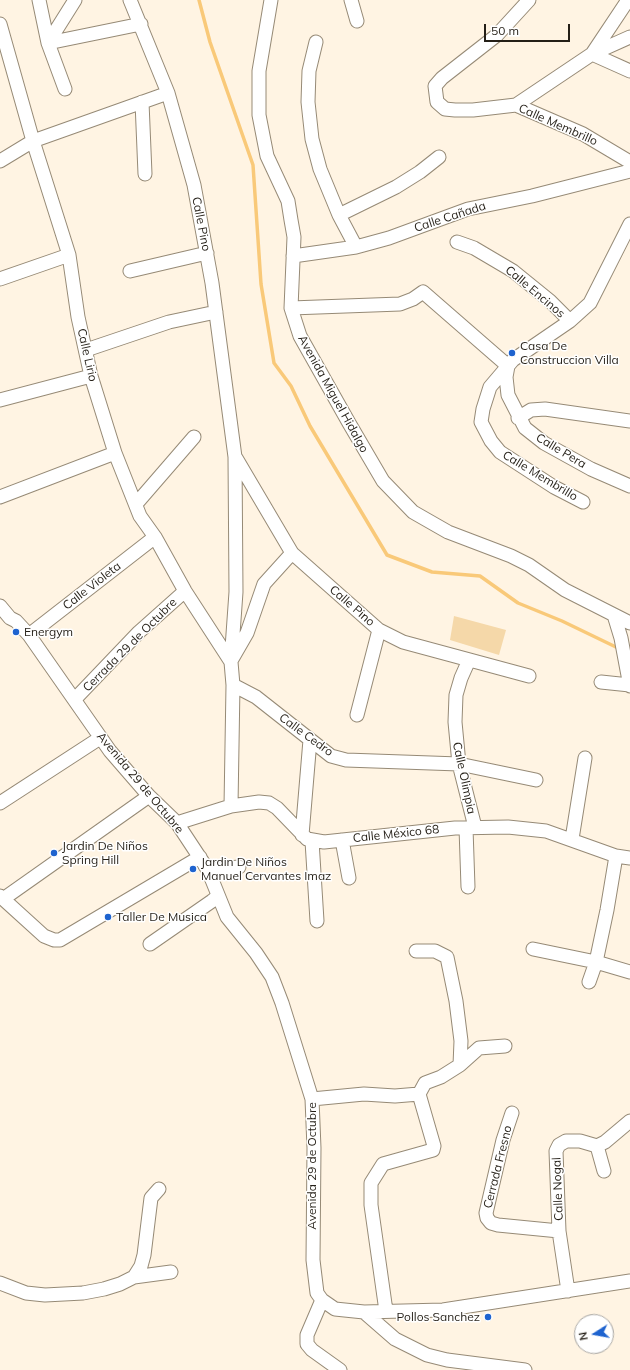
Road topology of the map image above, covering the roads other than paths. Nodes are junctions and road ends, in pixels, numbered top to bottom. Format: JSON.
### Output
{"nodes":[{"id":1,"x":39,"y":0,"type":"edge"},
{"id":2,"x":75,"y":0,"type":"edge"},
{"id":3,"x":130,"y":0,"type":"edge"},
{"id":4,"x":271,"y":0,"type":"edge"},
{"id":5,"x":351,"y":0,"type":"edge"},
{"id":6,"x":529,"y":0,"type":"edge"},
{"id":7,"x":628,"y":0,"type":"edge"},
{"id":8,"x":357,"y":21,"type":"dead end"},
{"id":9,"x":0,"y":24,"type":"edge"},
{"id":10,"x":140,"y":24,"type":"junction"},
{"id":11,"x":630,"y":37,"type":"edge"},
{"id":12,"x":316,"y":42,"type":"dead end"},
{"id":13,"x":48,"y":43,"type":"junction"},
{"id":14,"x":592,"y":54,"type":"junction"},
{"id":15,"x":630,"y":71,"type":"edge"},
{"id":16,"x":65,"y":89,"type":"dead end"},
{"id":17,"x":168,"y":93,"type":"junction"},
{"id":18,"x":142,"y":102,"type":"junction"},
{"id":19,"x":516,"y":105,"type":"junction"},
{"id":20,"x":33,"y":141,"type":"junction"},
{"id":21,"x":438,"y":156,"type":"dead end"},
{"id":22,"x":0,"y":161,"type":"edge"},
{"id":23,"x":630,"y":162,"type":"edge"},
{"id":24,"x":630,"y":171,"type":"edge"},
{"id":25,"x":145,"y":174,"type":"dead end"},
{"id":26,"x":339,"y":215,"type":"junction"},
{"id":27,"x":630,"y":224,"type":"edge"},
{"id":28,"x":457,"y":242,"type":"dead end"},
{"id":29,"x":356,"y":247,"type":"junction"},
{"id":30,"x":207,"y":253,"type":"junction"},
{"id":31,"x":69,"y":255,"type":"junction"},
{"id":32,"x":293,"y":256,"type":"junction"},
{"id":33,"x":130,"y":271,"type":"dead end"},
{"id":34,"x":0,"y":279,"type":"edge"},
{"id":35,"x":291,"y":308,"type":"junction"},
{"id":36,"x":216,"y":312,"type":"junction"},
{"id":37,"x":570,"y":322,"type":"junction"},
{"id":38,"x":86,"y":350,"type":"junction"},
{"id":39,"x":508,"y":366,"type":"junction"},
{"id":40,"x":91,"y":376,"type":"junction"},
{"id":41,"x":0,"y":400,"type":"edge"},
{"id":42,"x":518,"y":418,"type":"junction"},
{"id":43,"x":630,"y":421,"type":"edge"},
{"id":44,"x":194,"y":437,"type":"dead end"},
{"id":45,"x":116,"y":453,"type":"junction"},
{"id":46,"x":235,"y":457,"type":"junction"},
{"id":47,"x":630,"y":486,"type":"edge"},
{"id":48,"x":0,"y":497,"type":"edge"},
{"id":49,"x":583,"y":502,"type":"dead end"},
{"id":50,"x":136,"y":504,"type":"junction"},
{"id":51,"x":155,"y":537,"type":"junction"},
{"id":52,"x":292,"y":553,"type":"junction"},
{"id":53,"x":185,"y":591,"type":"junction"},
{"id":54,"x":0,"y":606,"type":"edge"},
{"id":55,"x":614,"y":615,"type":"junction"},
{"id":56,"x":5,"y":620,"type":"edge"},
{"id":57,"x":630,"y":623,"type":"edge"},
{"id":58,"x":379,"y":630,"type":"junction"},
{"id":59,"x":29,"y":635,"type":"junction"},
{"id":60,"x":470,"y":660,"type":"junction"},
{"id":61,"x":231,"y":662,"type":"junction"},
{"id":62,"x":529,"y":676,"type":"dead end"},
{"id":63,"x":601,"y":682,"type":"dead end"},
{"id":64,"x":629,"y":683,"type":"edge"},
{"id":65,"x":233,"y":685,"type":"junction"},
{"id":66,"x":75,"y":699,"type":"junction"},
{"id":67,"x":357,"y":715,"type":"dead end"},
{"id":68,"x":100,"y":738,"type":"junction"},
{"id":69,"x":310,"y":740,"type":"junction"},
{"id":70,"x":585,"y":758,"type":"dead end"},
{"id":71,"x":459,"y":764,"type":"junction"},
{"id":72,"x":536,"y":780,"type":"dead end"},
{"id":73,"x":149,"y":796,"type":"junction"},
{"id":74,"x":0,"y":803,"type":"edge"},
{"id":75,"x":231,"y":806,"type":"junction"},
{"id":76,"x":177,"y":823,"type":"junction"},
{"id":77,"x":471,"y":827,"type":"junction"},
{"id":78,"x":307,"y":838,"type":"junction"},
{"id":79,"x":572,"y":839,"type":"junction"},
{"id":80,"x":342,"y":840,"type":"junction"},
{"id":81,"x":616,"y":856,"type":"junction"},
{"id":82,"x":200,"y":857,"type":"junction"},
{"id":83,"x":630,"y":858,"type":"edge"},
{"id":84,"x":239,"y":867,"type":"dead end"},
{"id":85,"x":208,"y":870,"type":"junction"},
{"id":86,"x":349,"y":878,"type":"dead end"},
{"id":87,"x":468,"y":887,"type":"dead end"},
{"id":88,"x":218,"y":896,"type":"junction"},
{"id":89,"x":1,"y":898,"type":"edge"},
{"id":90,"x":317,"y":921,"type":"dead end"},
{"id":91,"x":150,"y":944,"type":"dead end"},
{"id":92,"x":533,"y":949,"type":"dead end"},
{"id":93,"x":416,"y":950,"type":"dead end"},
{"id":94,"x":596,"y":962,"type":"junction"},
{"id":95,"x":630,"y":972,"type":"edge"},
{"id":96,"x":589,"y":982,"type":"dead end"},
{"id":97,"x":505,"y":1046,"type":"dead end"},
{"id":98,"x":460,"y":1065,"type":"junction"},
{"id":99,"x":419,"y":1094,"type":"junction"},
{"id":100,"x":312,"y":1099,"type":"junction"},
{"id":101,"x":512,"y":1113,"type":"dead end"},
{"id":102,"x":630,"y":1121,"type":"edge"},
{"id":103,"x":597,"y":1146,"type":"junction"},
{"id":104,"x":604,"y":1171,"type":"dead end"},
{"id":105,"x":159,"y":1189,"type":"dead end"},
{"id":106,"x":559,"y":1231,"type":"junction"},
{"id":107,"x":172,"y":1272,"type":"dead end"},
{"id":108,"x":134,"y":1277,"type":"junction"},
{"id":109,"x":630,"y":1281,"type":"edge"},
{"id":110,"x":0,"y":1283,"type":"edge"},
{"id":111,"x":568,"y":1291,"type":"junction"},
{"id":112,"x":322,"y":1300,"type":"junction"},
{"id":113,"x":364,"y":1312,"type":"junction"},
{"id":114,"x":386,"y":1312,"type":"junction"},
{"id":115,"x":340,"y":1370,"type":"edge"},
{"id":116,"x":525,"y":1370,"type":"edge"}],
"edges":[{"from":1,"to":13,"type":"street"},
{"from":2,"to":13,"type":"street"},
{"from":3,"to":10,"type":"street","name":"Calle Pino"},
{"from":4,"to":32,"type":"street","name":"Avenida Miguel Hidalgo"},
{"from":5,"to":8,"type":"street"},
{"from":6,"to":19,"type":"street","name":"Calle Membrillo"},
{"from":7,"to":14,"type":"street"},
{"from":9,"to":20,"type":"street","name":"Calle Lirio"},
{"from":10,"to":13,"type":"street"},
{"from":10,"to":17,"type":"street","name":"Calle Pino"},
{"from":11,"to":14,"type":"street"},
{"from":12,"to":26,"type":"street"},
{"from":13,"to":16,"type":"street"},
{"from":14,"to":15,"type":"street"},
{"from":14,"to":19,"type":"street"},
{"from":17,"to":18,"type":"street"},
{"from":17,"to":30,"type":"street","name":"Calle Pino"},
{"from":18,"to":20,"type":"street"},
{"from":18,"to":25,"type":"street"},
{"from":19,"to":23,"type":"street","name":"Calle Membrillo"},
{"from":20,"to":22,"type":"street"},
{"from":20,"to":31,"type":"street","name":"Calle Lirio"},
{"from":21,"to":26,"type":"street"},
{"from":24,"to":29,"type":"street","name":"Calle Cañada"},
{"from":26,"to":29,"type":"street"},
{"from":27,"to":37,"type":"street","name":"Calle Membrillo"},
{"from":28,"to":37,"type":"street","name":"Calle Encinos"},
{"from":29,"to":32,"type":"street","name":"Calle Cañada"},
{"from":30,"to":33,"type":"street"},
{"from":30,"to":36,"type":"street","name":"Calle Pino"},
{"from":31,"to":34,"type":"street"},
{"from":31,"to":38,"type":"street","name":"Calle Lirio"},
{"from":32,"to":35,"type":"street","name":"Avenida Miguel Hidalgo"},
{"from":35,"to":39,"type":"street"},
{"from":35,"to":55,"type":"street","name":"Avenida Miguel Hidalgo"},
{"from":36,"to":38,"type":"street"},
{"from":36,"to":46,"type":"street","name":"Calle Pino"},
{"from":37,"to":39,"type":"street","name":"Calle Membrillo"},
{"from":38,"to":40,"type":"street","name":"Calle Lirio"},
{"from":39,"to":42,"type":"street","name":"Calle Pera"},
{"from":39,"to":49,"type":"street","name":"Calle Membrillo"},
{"from":40,"to":41,"type":"street"},
{"from":40,"to":45,"type":"street","name":"Calle Lirio"},
{"from":42,"to":43,"type":"street"},
{"from":42,"to":47,"type":"street","name":"Calle Pera"},
{"from":44,"to":50,"type":"street"},
{"from":45,"to":48,"type":"street"},
{"from":45,"to":50,"type":"street","name":"Calle Lirio"},
{"from":46,"to":52,"type":"street","name":"Calle Pino"},
{"from":46,"to":61,"type":"street","name":"Calle Pino"},
{"from":50,"to":51,"type":"street","name":"Calle Lirio"},
{"from":51,"to":53,"type":"street","name":"Calle Lirio"},
{"from":51,"to":59,"type":"street","name":"Calle Violeta"},
{"from":52,"to":58,"type":"street","name":"Calle Pino"},
{"from":52,"to":61,"type":"street"},
{"from":53,"to":61,"type":"street","name":"Calle Lirio"},
{"from":53,"to":66,"type":"street","name":"Cerrada 29 de Octubre"},
{"from":54,"to":56,"type":"street","name":"Avenida 29 de Octubre"},
{"from":55,"to":57,"type":"street","name":"Avenida Miguel Hidalgo"},
{"from":55,"to":64,"type":"street"},
{"from":56,"to":59,"type":"street","name":"Avenida 29 de Octubre"},
{"from":58,"to":60,"type":"street","name":"Calle Pino"},
{"from":58,"to":67,"type":"street"},
{"from":59,"to":66,"type":"street","name":"Avenida 29 de Octubre"},
{"from":60,"to":62,"type":"street","name":"Calle Pino"},
{"from":60,"to":71,"type":"street","name":"Calle Olimpia"},
{"from":61,"to":65,"type":"street","name":"Calle Pino"},
{"from":63,"to":64,"type":"street"},
{"from":65,"to":69,"type":"street","name":"Calle Cedro"},
{"from":65,"to":75,"type":"street","name":"Calle Pino"},
{"from":66,"to":68,"type":"street","name":"Avenida 29 de Octubre"},
{"from":68,"to":73,"type":"street","name":"Avenida 29 de Octubre"},
{"from":68,"to":74,"type":"street"},
{"from":69,"to":71,"type":"street","name":"Calle Cedro"},
{"from":69,"to":78,"type":"street"},
{"from":70,"to":79,"type":"street"},
{"from":71,"to":72,"type":"street","name":"Calle Cedro"},
{"from":71,"to":77,"type":"street","name":"Calle Olimpia"},
{"from":73,"to":76,"type":"street","name":"Avenida 29 de Octubre"},
{"from":73,"to":89,"type":"street"},
{"from":75,"to":76,"type":"street"},
{"from":75,"to":78,"type":"street"},
{"from":76,"to":82,"type":"street","name":"Avenida 29 de Octubre"},
{"from":77,"to":79,"type":"street","name":"Calle México 68"},
{"from":77,"to":80,"type":"street","name":"Calle México 68"},
{"from":77,"to":87,"type":"street","name":"Calle Olimpia"},
{"from":78,"to":80,"type":"street","name":"Calle México 68"},
{"from":78,"to":90,"type":"street"},
{"from":79,"to":81,"type":"street","name":"Calle México 68"},
{"from":80,"to":86,"type":"street"},
{"from":81,"to":83,"type":"street","name":"Calle México 68"},
{"from":81,"to":94,"type":"street"},
{"from":82,"to":85,"type":"street","name":"Avenida 29 de Octubre"},
{"from":82,"to":89,"type":"street"},
{"from":84,"to":85,"type":"street"},
{"from":85,"to":88,"type":"street","name":"Avenida 29 de Octubre"},
{"from":88,"to":91,"type":"street"},
{"from":88,"to":100,"type":"street","name":"Avenida 29 de Octubre"},
{"from":92,"to":94,"type":"street"},
{"from":93,"to":98,"type":"street"},
{"from":94,"to":95,"type":"street"},
{"from":94,"to":96,"type":"street"},
{"from":97,"to":98,"type":"street"},
{"from":98,"to":99,"type":"street"},
{"from":99,"to":100,"type":"street"},
{"from":99,"to":114,"type":"street"},
{"from":100,"to":112,"type":"street","name":"Avenida 29 de Octubre"},
{"from":101,"to":106,"type":"street","name":"Cerrada Fresno"},
{"from":102,"to":103,"type":"street"},
{"from":103,"to":104,"type":"street"},
{"from":103,"to":106,"type":"street","name":"Calle Nogal"},
{"from":105,"to":108,"type":"street"},
{"from":106,"to":111,"type":"street","name":"Calle Nogal"},
{"from":107,"to":108,"type":"street"},
{"from":108,"to":110,"type":"street"},
{"from":109,"to":111,"type":"street"},
{"from":111,"to":114,"type":"street"},
{"from":112,"to":113,"type":"street"},
{"from":112,"to":115,"type":"street"},
{"from":113,"to":114,"type":"street"},
{"from":113,"to":116,"type":"street"}]}
